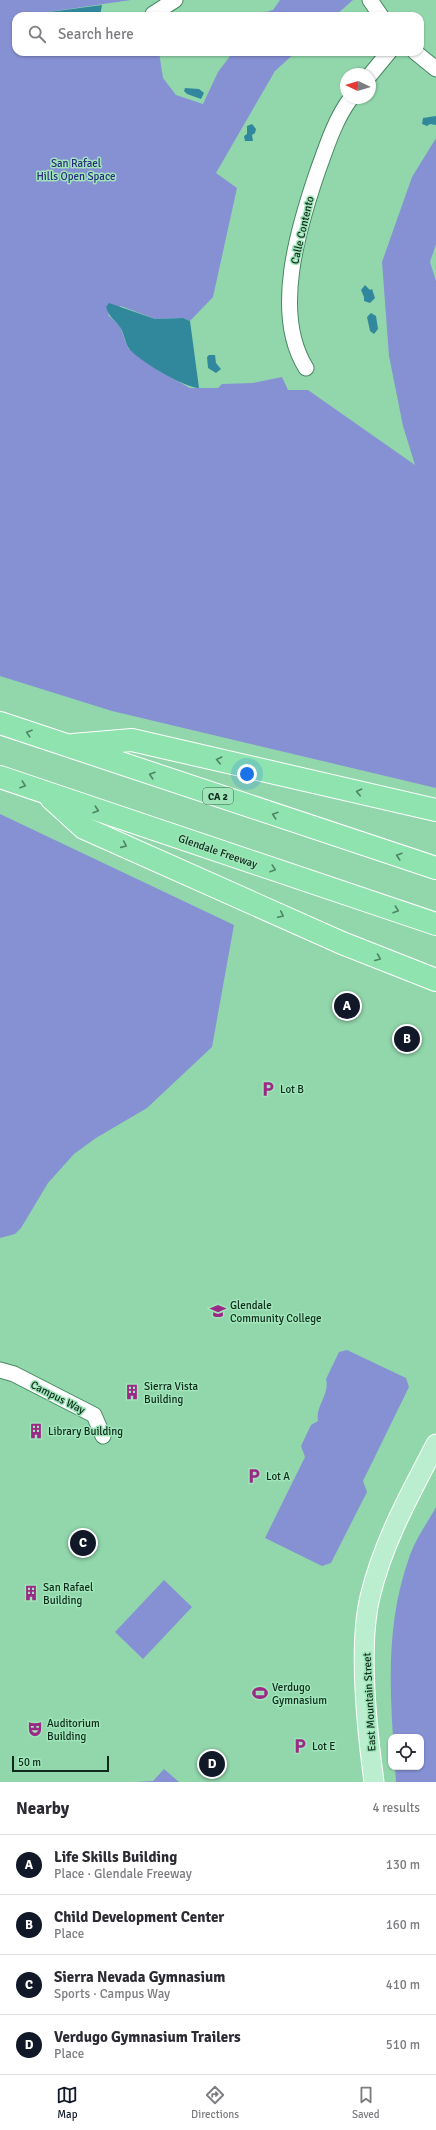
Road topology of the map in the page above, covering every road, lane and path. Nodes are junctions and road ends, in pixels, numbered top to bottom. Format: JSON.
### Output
{"nodes":[{"id":1,"x":175,"y":0,"type":"edge"},
{"id":2,"x":370,"y":0,"type":"edge"},
{"id":3,"x":156,"y":12,"type":"edge"},
{"id":4,"x":378,"y":12,"type":"edge"},
{"id":5,"x":386,"y":56,"type":"edge"},
{"id":6,"x":420,"y":56,"type":"edge"},
{"id":7,"x":376,"y":68,"type":"edge"},
{"id":8,"x":436,"y":69,"type":"edge"},
{"id":9,"x":348,"y":104,"type":"edge"},
{"id":10,"x":306,"y":368,"type":"dead end"},
{"id":11,"x":0,"y":723,"type":"edge"},
{"id":12,"x":66,"y":746,"type":"junction"},
{"id":13,"x":0,"y":777,"type":"edge"},
{"id":14,"x":46,"y":793,"type":"junction"},
{"id":15,"x":436,"y":810,"type":"edge"},
{"id":16,"x":436,"y":868,"type":"edge"},
{"id":17,"x":436,"y":924,"type":"edge"},
{"id":18,"x":436,"y":980,"type":"edge"},
{"id":19,"x":0,"y":1370,"type":"edge"},
{"id":20,"x":103,"y":1436,"type":"dead end"},
{"id":21,"x":436,"y":1444,"type":"edge"},
{"id":22,"x":374,"y":1782,"type":"edge"}],
"edges":[{"from":1,"to":3,"type":"street"},
{"from":2,"to":4,"type":"street"},
{"from":5,"to":7,"type":"street"},
{"from":6,"to":8,"type":"street"},
{"from":9,"to":10,"type":"street","name":"Calle Contento"},
{"from":12,"to":11,"type":"highway","number":"CA 2","one_way":true},
{"from":15,"to":12,"type":"highway","one_way":true},
{"from":16,"to":12,"type":"highway","number":"CA 2","one_way":true},
{"from":13,"to":14,"type":"highway","name":"Glendale Freeway","one_way":true},
{"from":14,"to":17,"type":"highway","name":"Glendale Freeway","one_way":true},
{"from":14,"to":18,"type":"highway","one_way":true},
{"from":19,"to":20,"type":"street","name":"Campus Way"},
{"from":21,"to":22,"type":"main road","name":"East Mountain Street"}]}
